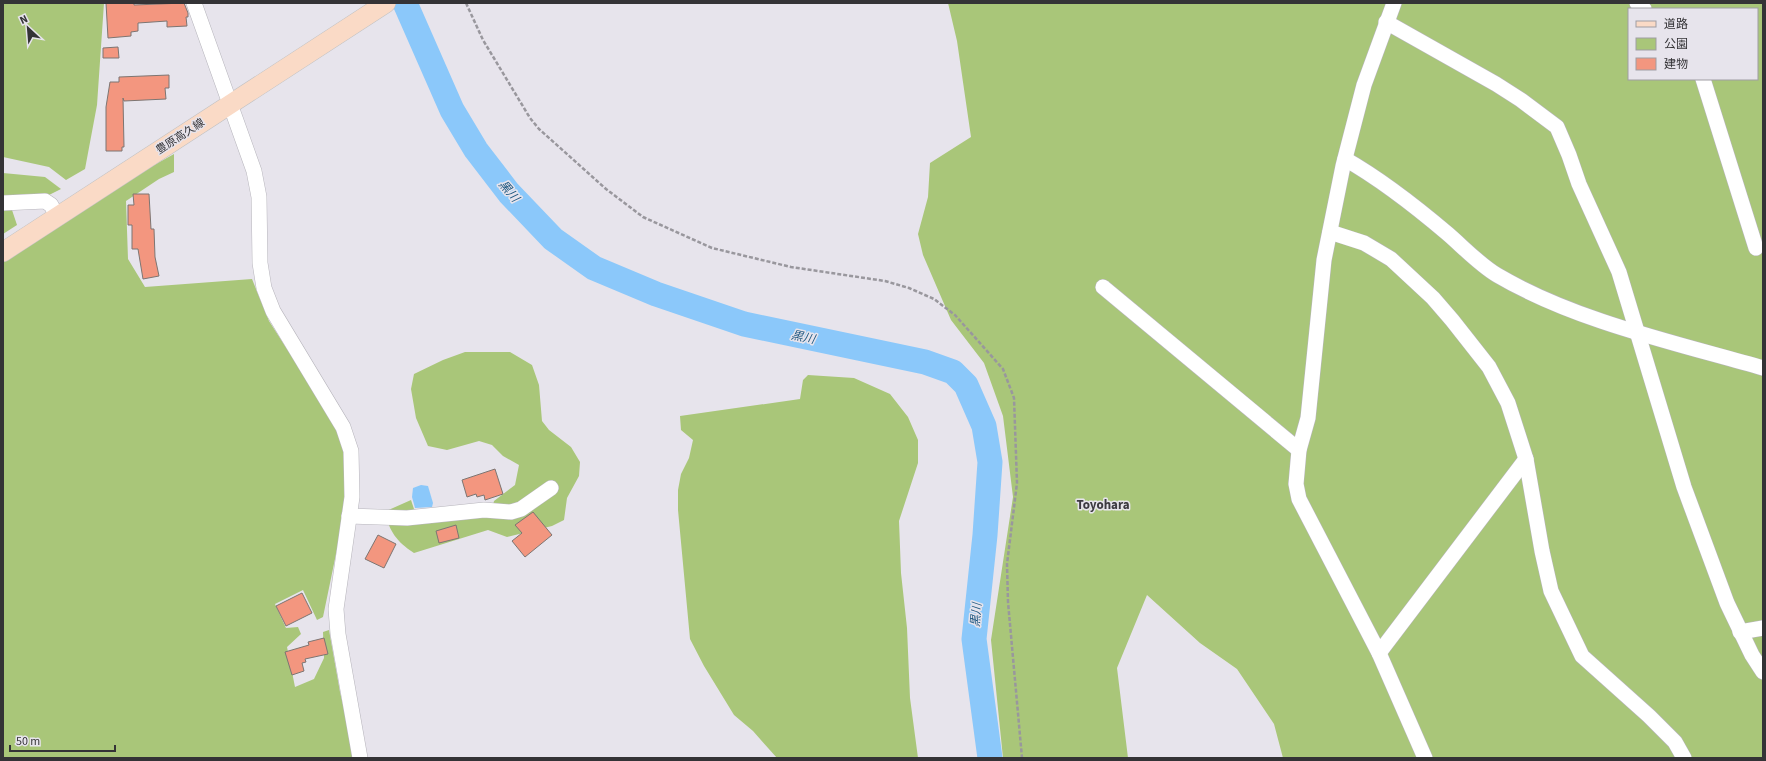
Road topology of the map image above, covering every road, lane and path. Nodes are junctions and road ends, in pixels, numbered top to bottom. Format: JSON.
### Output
{"nodes":[{"id":1,"x":194,"y":3,"type":"edge"},
{"id":2,"x":386,"y":3,"type":"edge"},
{"id":3,"x":466,"y":3,"type":"edge"},
{"id":4,"x":1394,"y":3,"type":"edge"},
{"id":5,"x":1386,"y":22,"type":"junction"},
{"id":6,"x":1703,"y":80,"type":"edge"},
{"id":7,"x":231,"y":103,"type":"junction"},
{"id":8,"x":1345,"y":159,"type":"junction"},
{"id":9,"x":3,"y":203,"type":"edge"},
{"id":10,"x":57,"y":216,"type":"junction"},
{"id":11,"x":1330,"y":232,"type":"junction"},
{"id":12,"x":1756,"y":248,"type":"dead end"},
{"id":13,"x":3,"y":252,"type":"edge"},
{"id":14,"x":1103,"y":287,"type":"dead end"},
{"id":15,"x":1638,"y":331,"type":"junction"},
{"id":16,"x":1763,"y":368,"type":"edge"},
{"id":17,"x":1299,"y":450,"type":"junction"},
{"id":18,"x":1526,"y":459,"type":"junction"},
{"id":19,"x":551,"y":488,"type":"dead end"},
{"id":20,"x":349,"y":516,"type":"junction"},
{"id":21,"x":1763,"y":628,"type":"edge"},
{"id":22,"x":1740,"y":632,"type":"junction"},
{"id":23,"x":1379,"y":653,"type":"junction"},
{"id":24,"x":1763,"y":672,"type":"edge"},
{"id":25,"x":360,"y":758,"type":"edge"},
{"id":26,"x":1022,"y":758,"type":"edge"},
{"id":27,"x":1425,"y":758,"type":"edge"},
{"id":28,"x":1684,"y":758,"type":"edge"}],
"edges":[{"from":1,"to":7,"type":"street"},
{"from":2,"to":7,"type":"main road","name":"豊原高久線"},
{"from":3,"to":26,"type":"path"},
{"from":4,"to":5,"type":"street"},
{"from":5,"to":8,"type":"street"},
{"from":5,"to":15,"type":"street"},
{"from":6,"to":12,"type":"street"},
{"from":7,"to":10,"type":"main road","name":"豊原高久線"},
{"from":7,"to":20,"type":"street"},
{"from":8,"to":11,"type":"street"},
{"from":8,"to":15,"type":"street"},
{"from":9,"to":10,"type":"street"},
{"from":10,"to":13,"type":"main road","name":"豊原高久線"},
{"from":11,"to":17,"type":"street"},
{"from":11,"to":18,"type":"street"},
{"from":14,"to":17,"type":"street"},
{"from":15,"to":16,"type":"street"},
{"from":15,"to":22,"type":"street"},
{"from":17,"to":23,"type":"street"},
{"from":18,"to":23,"type":"street"},
{"from":18,"to":28,"type":"street"},
{"from":19,"to":20,"type":"street"},
{"from":20,"to":25,"type":"street"},
{"from":21,"to":22,"type":"street"},
{"from":22,"to":24,"type":"street"},
{"from":23,"to":27,"type":"street"}]}
